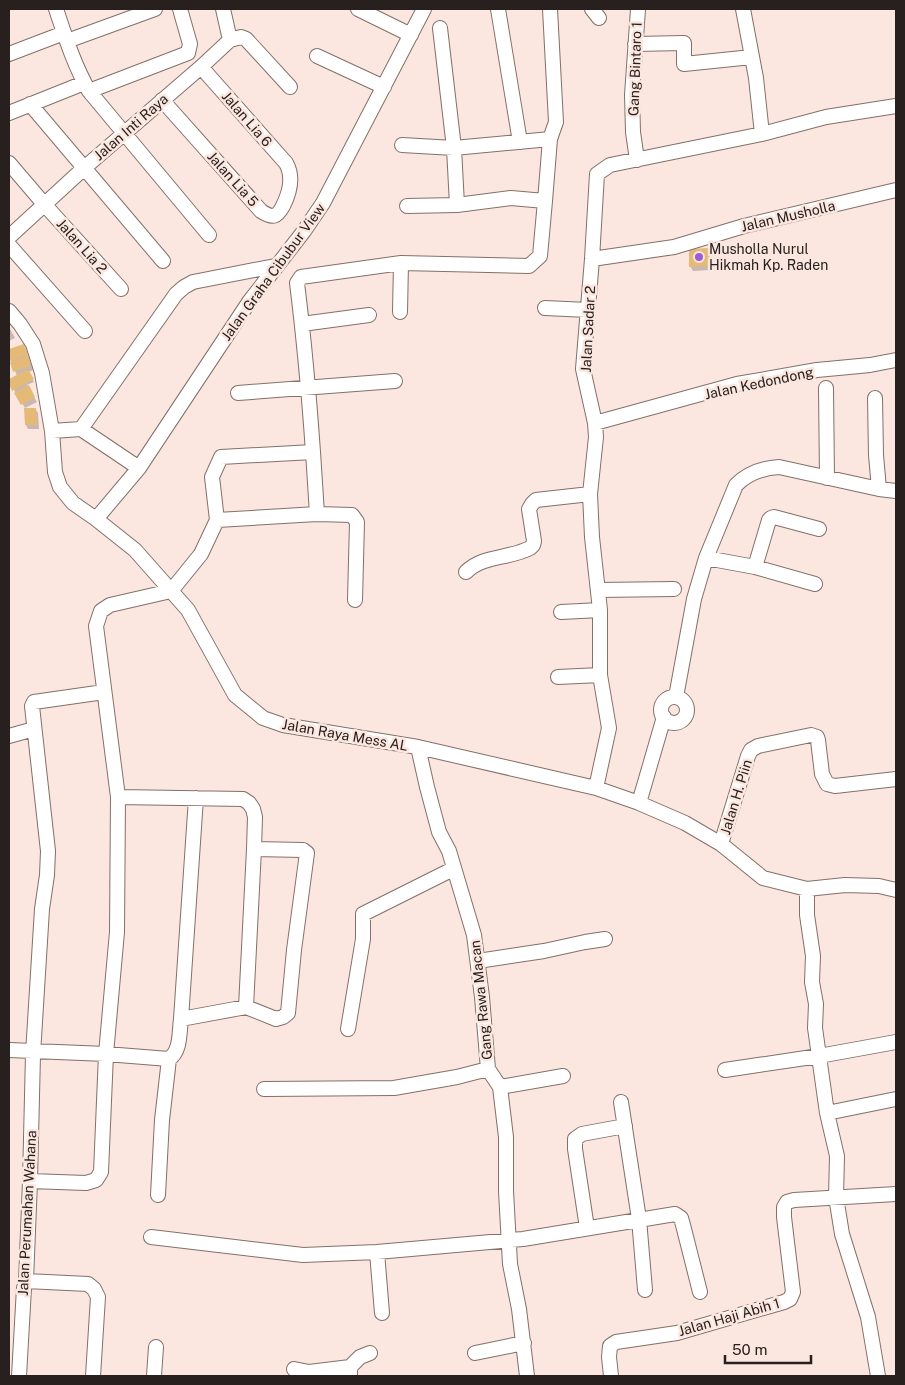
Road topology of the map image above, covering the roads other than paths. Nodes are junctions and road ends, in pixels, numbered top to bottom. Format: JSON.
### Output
{"nodes":[{"id":1,"x":56,"y":9,"type":"edge"},
{"id":2,"x":155,"y":9,"type":"edge"},
{"id":3,"x":180,"y":9,"type":"edge"},
{"id":4,"x":223,"y":9,"type":"edge"},
{"id":5,"x":358,"y":9,"type":"edge"},
{"id":6,"x":424,"y":9,"type":"edge"},
{"id":7,"x":498,"y":9,"type":"edge"},
{"id":8,"x":550,"y":9,"type":"edge"},
{"id":9,"x":638,"y":9,"type":"edge"},
{"id":10,"x":743,"y":9,"type":"edge"},
{"id":11,"x":440,"y":28,"type":"dead end"},
{"id":12,"x":411,"y":35,"type":"junction"},
{"id":13,"x":66,"y":37,"type":"junction"},
{"id":14,"x":230,"y":40,"type":"junction"},
{"id":15,"x":635,"y":44,"type":"junction"},
{"id":16,"x":9,"y":54,"type":"edge"},
{"id":17,"x":317,"y":56,"type":"dead end"},
{"id":18,"x":752,"y":57,"type":"junction"},
{"id":19,"x":201,"y":67,"type":"junction"},
{"id":20,"x":86,"y":87,"type":"junction"},
{"id":21,"x":290,"y":87,"type":"dead end"},
{"id":22,"x":384,"y":87,"type":"junction"},
{"id":23,"x":162,"y":100,"type":"junction"},
{"id":24,"x":30,"y":104,"type":"junction"},
{"id":25,"x":896,"y":106,"type":"edge"},
{"id":26,"x":9,"y":113,"type":"edge"},
{"id":27,"x":124,"y":133,"type":"junction"},
{"id":28,"x":762,"y":134,"type":"junction"},
{"id":29,"x":550,"y":139,"type":"junction"},
{"id":30,"x":520,"y":142,"type":"junction"},
{"id":31,"x":402,"y":146,"type":"dead end"},
{"id":32,"x":454,"y":148,"type":"junction"},
{"id":33,"x":637,"y":160,"type":"junction"},
{"id":34,"x":9,"y":163,"type":"edge"},
{"id":35,"x":84,"y":169,"type":"junction"},
{"id":36,"x":290,"y":172,"type":"joint"},
{"id":37,"x":896,"y":190,"type":"edge"},
{"id":38,"x":545,"y":201,"type":"junction"},
{"id":39,"x":44,"y":204,"type":"junction"},
{"id":40,"x":457,"y":205,"type":"junction"},
{"id":41,"x":407,"y":206,"type":"dead end"},
{"id":42,"x":209,"y":235,"type":"dead end"},
{"id":43,"x":9,"y":237,"type":"edge"},
{"id":44,"x":9,"y":245,"type":"edge"},
{"id":45,"x":592,"y":259,"type":"junction"},
{"id":46,"x":163,"y":261,"type":"dead end"},
{"id":47,"x":401,"y":263,"type":"junction"},
{"id":48,"x":276,"y":266,"type":"junction"},
{"id":49,"x":121,"y":289,"type":"dead end"},
{"id":50,"x":544,"y":308,"type":"dead end"},
{"id":51,"x":588,"y":310,"type":"junction"},
{"id":52,"x":9,"y":311,"type":"edge"},
{"id":53,"x":400,"y":312,"type":"dead end"},
{"id":54,"x":369,"y":315,"type":"dead end"},
{"id":55,"x":302,"y":324,"type":"junction"},
{"id":56,"x":85,"y":332,"type":"dead end"},
{"id":57,"x":896,"y":360,"type":"edge"},
{"id":58,"x":395,"y":381,"type":"dead end"},
{"id":59,"x":308,"y":387,"type":"junction"},
{"id":60,"x":826,"y":388,"type":"dead end"},
{"id":61,"x":238,"y":393,"type":"dead end"},
{"id":62,"x":875,"y":398,"type":"dead end"},
{"id":63,"x":595,"y":423,"type":"junction"},
{"id":64,"x":81,"y":429,"type":"junction"},
{"id":65,"x":52,"y":431,"type":"junction"},
{"id":66,"x":313,"y":452,"type":"junction"},
{"id":67,"x":140,"y":468,"type":"junction"},
{"id":68,"x":828,"y":478,"type":"junction"},
{"id":69,"x":879,"y":489,"type":"junction"},
{"id":70,"x":896,"y":491,"type":"edge"},
{"id":71,"x":590,"y":494,"type":"junction"},
{"id":72,"x":317,"y":514,"type":"junction"},
{"id":73,"x":96,"y":519,"type":"junction"},
{"id":74,"x":217,"y":520,"type":"junction"},
{"id":75,"x":819,"y":529,"type":"dead end"},
{"id":76,"x":706,"y":558,"type":"junction"},
{"id":77,"x":755,"y":567,"type":"junction"},
{"id":78,"x":466,"y":572,"type":"dead end"},
{"id":79,"x":816,"y":584,"type":"dead end"},
{"id":80,"x":674,"y":589,"type":"dead end"},
{"id":81,"x":598,"y":590,"type":"junction"},
{"id":82,"x":171,"y":591,"type":"junction"},
{"id":83,"x":355,"y":600,"type":"dead end"},
{"id":84,"x":600,"y":610,"type":"junction"},
{"id":85,"x":561,"y":612,"type":"dead end"},
{"id":86,"x":600,"y":675,"type":"junction"},
{"id":87,"x":558,"y":677,"type":"dead end"},
{"id":88,"x":104,"y":692,"type":"junction"},
{"id":89,"x":676,"y":697,"type":"junction"},
{"id":90,"x":664,"y":717,"type":"junction"},
{"id":91,"x":34,"y":729,"type":"junction"},
{"id":92,"x":9,"y":736,"type":"edge"},
{"id":93,"x":418,"y":747,"type":"junction"},
{"id":94,"x":896,"y":779,"type":"edge"},
{"id":95,"x":596,"y":788,"type":"junction"},
{"id":96,"x":118,"y":797,"type":"junction"},
{"id":97,"x":196,"y":798,"type":"junction"},
{"id":98,"x":639,"y":804,"type":"junction"},
{"id":99,"x":721,"y":844,"type":"junction"},
{"id":100,"x":254,"y":849,"type":"junction"},
{"id":101,"x":454,"y":869,"type":"junction"},
{"id":102,"x":807,"y":890,"type":"junction"},
{"id":103,"x":896,"y":890,"type":"edge"},
{"id":104,"x":605,"y":939,"type":"dead end"},
{"id":105,"x":478,"y":961,"type":"junction"},
{"id":106,"x":246,"y":1008,"type":"junction"},
{"id":107,"x":181,"y":1019,"type":"junction"},
{"id":108,"x":348,"y":1029,"type":"dead end"},
{"id":109,"x":896,"y":1042,"type":"edge"},
{"id":110,"x":9,"y":1050,"type":"edge"},
{"id":111,"x":33,"y":1050,"type":"junction"},
{"id":112,"x":106,"y":1054,"type":"junction"},
{"id":113,"x":818,"y":1056,"type":"junction"},
{"id":114,"x":169,"y":1059,"type":"junction"},
{"id":115,"x":488,"y":1069,"type":"junction"},
{"id":116,"x":725,"y":1070,"type":"dead end"},
{"id":117,"x":562,"y":1076,"type":"dead end"},
{"id":118,"x":500,"y":1086,"type":"junction"},
{"id":119,"x":264,"y":1089,"type":"dead end"},
{"id":120,"x":896,"y":1099,"type":"edge"},
{"id":121,"x":621,"y":1102,"type":"dead end"},
{"id":122,"x":827,"y":1113,"type":"junction"},
{"id":123,"x":625,"y":1126,"type":"junction"},
{"id":124,"x":30,"y":1181,"type":"junction"},
{"id":125,"x":896,"y":1194,"type":"edge"},
{"id":126,"x":158,"y":1195,"type":"dead end"},
{"id":127,"x":836,"y":1197,"type":"junction"},
{"id":128,"x":639,"y":1219,"type":"junction"},
{"id":129,"x":587,"y":1228,"type":"junction"},
{"id":130,"x":151,"y":1237,"type":"dead end"},
{"id":131,"x":509,"y":1240,"type":"junction"},
{"id":132,"x":377,"y":1252,"type":"junction"},
{"id":133,"x":26,"y":1281,"type":"junction"},
{"id":134,"x":645,"y":1290,"type":"dead end"},
{"id":135,"x":700,"y":1292,"type":"dead end"},
{"id":136,"x":382,"y":1313,"type":"dead end"},
{"id":137,"x":524,"y":1343,"type":"junction"},
{"id":138,"x":156,"y":1347,"type":"dead end"},
{"id":139,"x":370,"y":1353,"type":"dead end"},
{"id":140,"x":475,"y":1353,"type":"dead end"},
{"id":141,"x":294,"y":1369,"type":"dead end"},
{"id":142,"x":350,"y":1372,"type":"edge"},
{"id":143,"x":19,"y":1376,"type":"edge"},
{"id":144,"x":93,"y":1376,"type":"edge"},
{"id":145,"x":154,"y":1376,"type":"edge"},
{"id":146,"x":528,"y":1376,"type":"edge"},
{"id":147,"x":611,"y":1376,"type":"edge"},
{"id":148,"x":878,"y":1376,"type":"edge"}],
"edges":[{"from":1,"to":13,"type":"street"},
{"from":2,"to":13,"type":"street"},
{"from":3,"to":20,"type":"street"},
{"from":4,"to":14,"type":"street"},
{"from":5,"to":12,"type":"street"},
{"from":6,"to":12,"type":"street","name":"Jalan Graha Cibubur View"},
{"from":7,"to":30,"type":"street"},
{"from":8,"to":29,"type":"street"},
{"from":9,"to":15,"type":"street","name":"Gang Bintaro 1"},
{"from":10,"to":18,"type":"street"},
{"from":11,"to":32,"type":"street"},
{"from":12,"to":22,"type":"street","name":"Jalan Graha Cibubur View"},
{"from":13,"to":16,"type":"street"},
{"from":13,"to":20,"type":"street"},
{"from":14,"to":19,"type":"street","name":"Jalan Inti Raya"},
{"from":14,"to":21,"type":"street"},
{"from":15,"to":18,"type":"street"},
{"from":15,"to":33,"type":"street","name":"Gang Bintaro 1"},
{"from":17,"to":22,"type":"street"},
{"from":18,"to":28,"type":"street"},
{"from":19,"to":23,"type":"street","name":"Jalan Inti Raya"},
{"from":19,"to":36,"type":"street","name":"Jalan Lia 6"},
{"from":20,"to":24,"type":"street"},
{"from":20,"to":27,"type":"street"},
{"from":22,"to":48,"type":"street","name":"Jalan Graha Cibubur View"},
{"from":23,"to":27,"type":"street","name":"Jalan Inti Raya"},
{"from":23,"to":36,"type":"street","name":"Jalan Lia 5"},
{"from":24,"to":26,"type":"street"},
{"from":24,"to":35,"type":"street"},
{"from":25,"to":28,"type":"street","name":"Jalan Sadar 2"},
{"from":27,"to":35,"type":"street","name":"Jalan Inti Raya"},
{"from":27,"to":42,"type":"street"},
{"from":28,"to":33,"type":"street","name":"Jalan Sadar 2"},
{"from":29,"to":30,"type":"street"},
{"from":29,"to":38,"type":"street"},
{"from":30,"to":32,"type":"street"},
{"from":31,"to":32,"type":"street"},
{"from":32,"to":40,"type":"street"},
{"from":33,"to":45,"type":"street","name":"Jalan Sadar 2"},
{"from":34,"to":39,"type":"street","name":"Jalan Lia 2"},
{"from":35,"to":39,"type":"street","name":"Jalan Inti Raya"},
{"from":35,"to":46,"type":"street"},
{"from":37,"to":45,"type":"street","name":"Jalan Musholla"},
{"from":38,"to":40,"type":"street"},
{"from":38,"to":47,"type":"street"},
{"from":39,"to":43,"type":"street","name":"Jalan Inti Raya"},
{"from":39,"to":49,"type":"street","name":"Jalan Lia 2"},
{"from":40,"to":41,"type":"street"},
{"from":44,"to":56,"type":"street"},
{"from":45,"to":51,"type":"street","name":"Jalan Sadar 2"},
{"from":47,"to":53,"type":"street"},
{"from":47,"to":55,"type":"street"},
{"from":48,"to":64,"type":"street"},
{"from":48,"to":67,"type":"street","name":"Jalan Graha Cibubur View"},
{"from":50,"to":51,"type":"street"},
{"from":51,"to":63,"type":"street","name":"Jalan Sadar 2"},
{"from":52,"to":65,"type":"street","name":"Jalan Raya Mess AL"},
{"from":54,"to":55,"type":"street"},
{"from":55,"to":59,"type":"street"},
{"from":57,"to":63,"type":"street","name":"Jalan Kedondong"},
{"from":58,"to":59,"type":"street"},
{"from":59,"to":61,"type":"street"},
{"from":59,"to":66,"type":"street"},
{"from":60,"to":68,"type":"street"},
{"from":62,"to":69,"type":"street"},
{"from":63,"to":71,"type":"street","name":"Jalan Sadar 2"},
{"from":64,"to":65,"type":"street"},
{"from":64,"to":67,"type":"street"},
{"from":65,"to":73,"type":"street","name":"Jalan Raya Mess AL"},
{"from":66,"to":72,"type":"street"},
{"from":66,"to":74,"type":"street"},
{"from":67,"to":73,"type":"street","name":"Jalan Graha Cibubur View"},
{"from":68,"to":69,"type":"street"},
{"from":68,"to":76,"type":"street"},
{"from":69,"to":70,"type":"street"},
{"from":71,"to":78,"type":"street"},
{"from":71,"to":81,"type":"street","name":"Jalan Sadar 2"},
{"from":72,"to":74,"type":"street"},
{"from":72,"to":83,"type":"street"},
{"from":73,"to":82,"type":"street","name":"Jalan Raya Mess AL"},
{"from":74,"to":82,"type":"street"},
{"from":75,"to":77,"type":"street"},
{"from":76,"to":77,"type":"street"},
{"from":76,"to":89,"type":"street"},
{"from":77,"to":79,"type":"street"},
{"from":80,"to":81,"type":"street"},
{"from":81,"to":84,"type":"street","name":"Jalan Sadar 2"},
{"from":82,"to":88,"type":"street"},
{"from":82,"to":93,"type":"street","name":"Jalan Raya Mess AL"},
{"from":84,"to":85,"type":"street"},
{"from":84,"to":86,"type":"street","name":"Jalan Sadar 2"},
{"from":86,"to":87,"type":"street"},
{"from":86,"to":95,"type":"street","name":"Jalan Sadar 2"},
{"from":88,"to":91,"type":"street","name":"Jalan Perumahan Wahana"},
{"from":88,"to":96,"type":"street"},
{"from":89,"to":90,"type":"street"},
{"from":89,"to":90,"type":"street"},
{"from":90,"to":98,"type":"street"},
{"from":91,"to":92,"type":"street"},
{"from":91,"to":111,"type":"street","name":"Jalan Perumahan Wahana"},
{"from":93,"to":95,"type":"street","name":"Jalan Raya Mess AL"},
{"from":93,"to":101,"type":"street","name":"Gang Rawa Macan"},
{"from":94,"to":99,"type":"street","name":"Jalan H. Piin"},
{"from":95,"to":98,"type":"street","name":"Jalan Raya Mess AL"},
{"from":96,"to":97,"type":"street"},
{"from":96,"to":112,"type":"street"},
{"from":97,"to":100,"type":"street"},
{"from":97,"to":107,"type":"street"},
{"from":98,"to":99,"type":"street","name":"Jalan Raya Mess AL"},
{"from":99,"to":102,"type":"street","name":"Jalan Raya Mess AL"},
{"from":100,"to":106,"type":"street"},
{"from":100,"to":106,"type":"street"},
{"from":101,"to":105,"type":"street","name":"Gang Rawa Macan"},
{"from":101,"to":108,"type":"street"},
{"from":102,"to":103,"type":"street","name":"Jalan Raya Mess AL"},
{"from":102,"to":113,"type":"street"},
{"from":104,"to":105,"type":"street"},
{"from":105,"to":115,"type":"street","name":"Gang Rawa Macan"},
{"from":106,"to":107,"type":"street"},
{"from":107,"to":114,"type":"street"},
{"from":109,"to":113,"type":"street"},
{"from":110,"to":111,"type":"street"},
{"from":111,"to":112,"type":"street"},
{"from":111,"to":124,"type":"street","name":"Jalan Perumahan Wahana"},
{"from":112,"to":114,"type":"street"},
{"from":112,"to":124,"type":"street"},
{"from":113,"to":116,"type":"street"},
{"from":113,"to":122,"type":"street"},
{"from":114,"to":126,"type":"street"},
{"from":115,"to":118,"type":"street","name":"Gang Rawa Macan"},
{"from":115,"to":119,"type":"street"},
{"from":117,"to":118,"type":"street"},
{"from":118,"to":131,"type":"street","name":"Gang Rawa Macan"},
{"from":120,"to":122,"type":"street"},
{"from":121,"to":123,"type":"street"},
{"from":122,"to":127,"type":"street"},
{"from":123,"to":128,"type":"street"},
{"from":123,"to":129,"type":"street"},
{"from":124,"to":133,"type":"street","name":"Jalan Perumahan Wahana"},
{"from":125,"to":127,"type":"street","name":"Jalan Haji Abih 1"},
{"from":127,"to":147,"type":"street","name":"Jalan Haji Abih 1"},
{"from":127,"to":148,"type":"street"},
{"from":128,"to":129,"type":"street"},
{"from":128,"to":134,"type":"street"},
{"from":128,"to":135,"type":"street"},
{"from":129,"to":131,"type":"street"},
{"from":130,"to":132,"type":"street"},
{"from":131,"to":132,"type":"street"},
{"from":131,"to":137,"type":"street","name":"Gang Rawa Macan"},
{"from":132,"to":136,"type":"street"},
{"from":133,"to":143,"type":"street","name":"Jalan Perumahan Wahana"},
{"from":133,"to":144,"type":"street"},
{"from":137,"to":140,"type":"street"},
{"from":137,"to":146,"type":"street","name":"Gang Rawa Macan"},
{"from":138,"to":145,"type":"street"},
{"from":139,"to":142,"type":"street"},
{"from":141,"to":142,"type":"street"}]}
